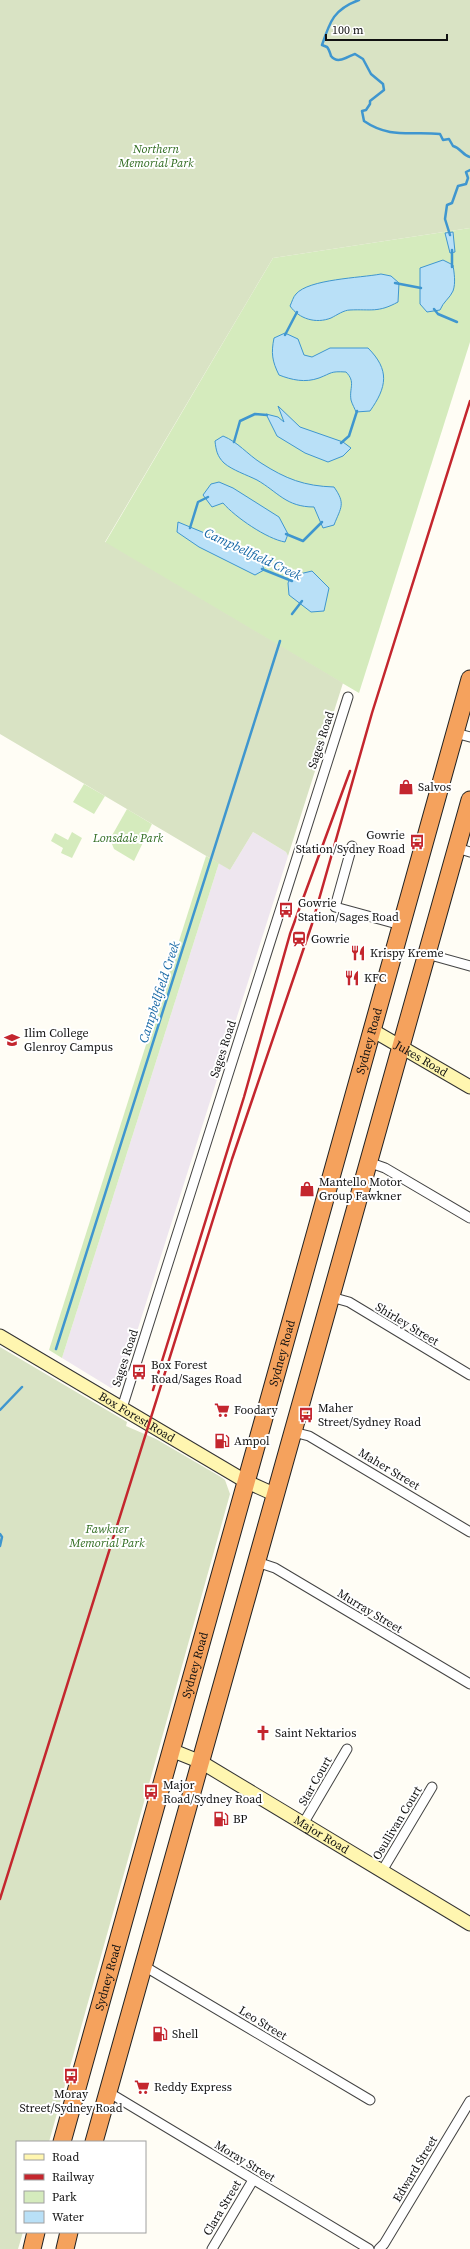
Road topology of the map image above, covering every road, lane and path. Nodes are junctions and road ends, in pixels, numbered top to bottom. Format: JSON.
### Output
{"nodes":[{"id":1,"x":470,"y":680,"type":"edge"},
{"id":2,"x":348,"y":697,"type":"dead end"},
{"id":3,"x":462,"y":735,"type":"edge"},
{"id":4,"x":470,"y":800,"type":"edge"},
{"id":5,"x":352,"y":846,"type":"dead end"},
{"id":6,"x":463,"y":850,"type":"edge"},
{"id":7,"x":401,"y":925,"type":"junction"},
{"id":8,"x":427,"y":954,"type":"junction"},
{"id":9,"x":470,"y":966,"type":"edge"},
{"id":10,"x":372,"y":1030,"type":"junction"},
{"id":11,"x":401,"y":1046,"type":"junction"},
{"id":12,"x":470,"y":1087,"type":"edge"},
{"id":13,"x":368,"y":1162,"type":"junction"},
{"id":14,"x":470,"y":1218,"type":"edge"},
{"id":15,"x":331,"y":1297,"type":"junction"},
{"id":16,"x":0,"y":1336,"type":"edge"},
{"id":17,"x":470,"y":1375,"type":"edge"},
{"id":18,"x":122,"y":1408,"type":"junction"},
{"id":19,"x":293,"y":1432,"type":"junction"},
{"id":20,"x":245,"y":1481,"type":"junction"},
{"id":21,"x":276,"y":1495,"type":"junction"},
{"id":22,"x":470,"y":1532,"type":"edge"},
{"id":23,"x":256,"y":1562,"type":"junction"},
{"id":24,"x":470,"y":1684,"type":"edge"},
{"id":25,"x":347,"y":1749,"type":"dead end"},
{"id":26,"x":171,"y":1750,"type":"junction"},
{"id":27,"x":201,"y":1762,"type":"junction"},
{"id":28,"x":432,"y":1787,"type":"dead end"},
{"id":29,"x":303,"y":1824,"type":"junction"},
{"id":30,"x":382,"y":1871,"type":"junction"},
{"id":31,"x":470,"y":1924,"type":"edge"},
{"id":32,"x":144,"y":1966,"type":"junction"},
{"id":33,"x":108,"y":2092,"type":"junction"},
{"id":34,"x":370,"y":2100,"type":"dead end"},
{"id":35,"x":470,"y":2100,"type":"edge"},
{"id":36,"x":62,"y":2141,"type":"edge"},
{"id":37,"x":94,"y":2141,"type":"edge"},
{"id":38,"x":253,"y":2180,"type":"junction"},
{"id":39,"x":36,"y":2233,"type":"edge"},
{"id":40,"x":69,"y":2233,"type":"edge"},
{"id":41,"x":364,"y":2248,"type":"edge"},
{"id":42,"x":32,"y":2249,"type":"edge"},
{"id":43,"x":64,"y":2249,"type":"edge"},
{"id":44,"x":212,"y":2249,"type":"edge"},
{"id":45,"x":378,"y":2249,"type":"edge"}],
"edges":[{"from":1,"to":3,"type":"highway","name":"Sydney Road"},
{"from":2,"to":18,"type":"street","name":"Sages Road"},
{"from":3,"to":7,"type":"highway","name":"Sydney Road"},
{"from":4,"to":6,"type":"highway"},
{"from":5,"to":7,"type":"street"},
{"from":6,"to":8,"type":"highway"},
{"from":7,"to":10,"type":"highway","name":"Sydney Road"},
{"from":8,"to":9,"type":"street"},
{"from":8,"to":11,"type":"highway"},
{"from":10,"to":11,"type":"street","name":"Jukes Road"},
{"from":10,"to":20,"type":"highway","name":"Sydney Road"},
{"from":11,"to":12,"type":"street","name":"Jukes Road"},
{"from":11,"to":13,"type":"highway"},
{"from":13,"to":14,"type":"street"},
{"from":13,"to":15,"type":"highway"},
{"from":15,"to":17,"type":"street","name":"Shirley Street"},
{"from":15,"to":19,"type":"highway"},
{"from":16,"to":18,"type":"street","name":"Box Forest Road"},
{"from":18,"to":20,"type":"street","name":"Box Forest Road"},
{"from":19,"to":21,"type":"highway"},
{"from":19,"to":22,"type":"street","name":"Maher Street"},
{"from":20,"to":21,"type":"street","name":"Box Forest Road"},
{"from":20,"to":26,"type":"highway","name":"Sydney Road"},
{"from":21,"to":23,"type":"highway"},
{"from":23,"to":24,"type":"street","name":"Murray Street"},
{"from":23,"to":27,"type":"highway"},
{"from":25,"to":29,"type":"street","name":"Star Court"},
{"from":26,"to":27,"type":"street","name":"Major Road"},
{"from":26,"to":36,"type":"highway","name":"Sydney Road"},
{"from":27,"to":29,"type":"street","name":"Major Road"},
{"from":27,"to":32,"type":"highway"},
{"from":28,"to":30,"type":"street","name":"Osullivan Court"},
{"from":29,"to":30,"type":"street","name":"Major Road"},
{"from":30,"to":31,"type":"street","name":"Major Road"},
{"from":32,"to":33,"type":"highway"},
{"from":32,"to":34,"type":"street","name":"Leo Street"},
{"from":33,"to":37,"type":"highway"},
{"from":33,"to":38,"type":"street","name":"Moray Street"},
{"from":35,"to":45,"type":"street","name":"Edward Street"},
{"from":38,"to":41,"type":"street","name":"Moray Street"},
{"from":38,"to":44,"type":"street","name":"Clara Street"},
{"from":39,"to":42,"type":"highway"},
{"from":40,"to":43,"type":"highway"}]}
